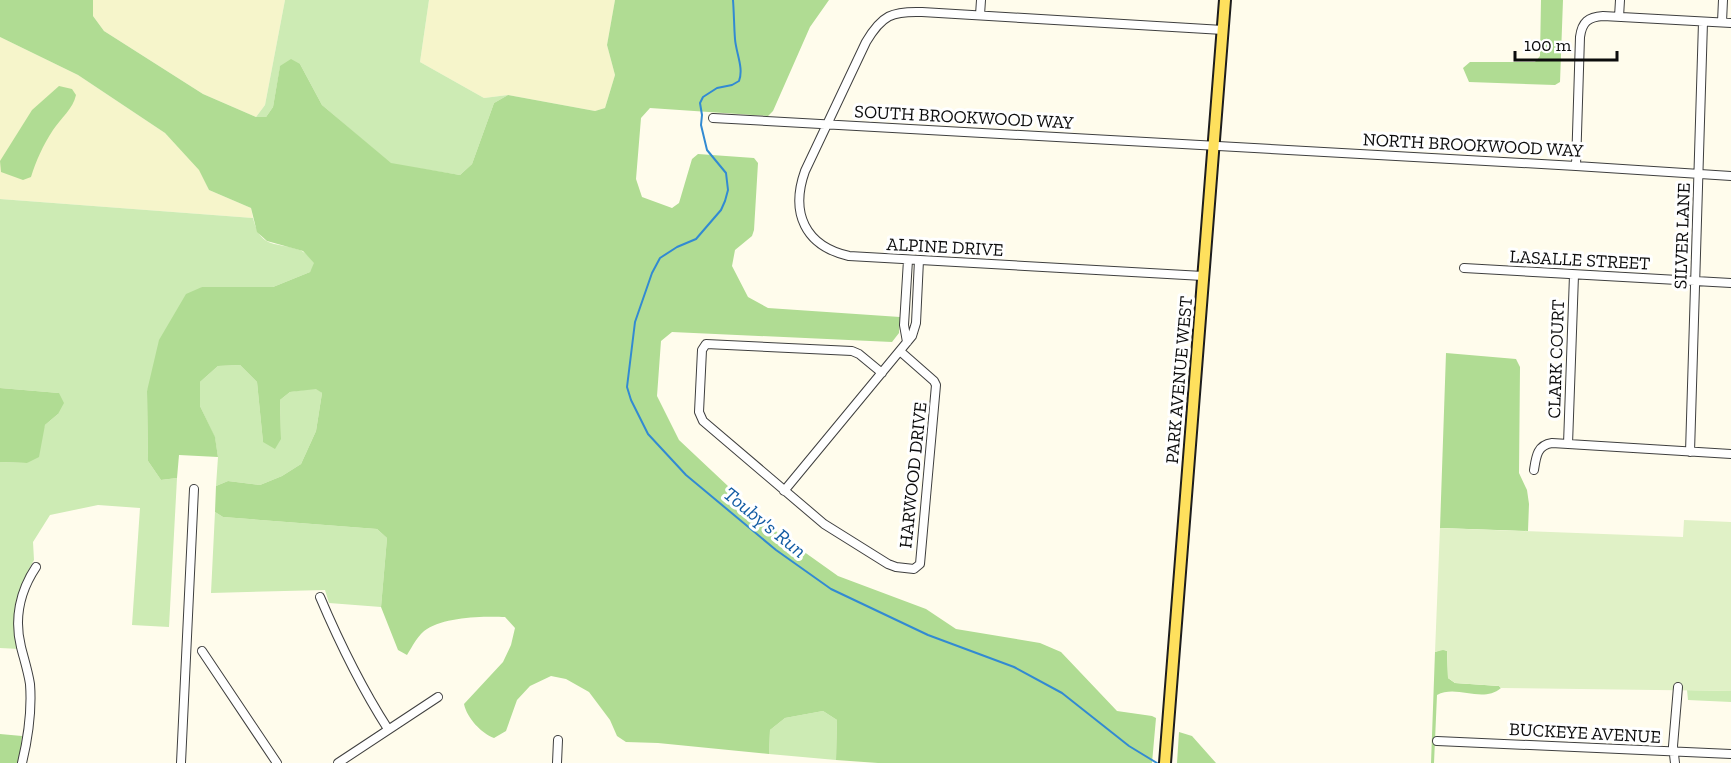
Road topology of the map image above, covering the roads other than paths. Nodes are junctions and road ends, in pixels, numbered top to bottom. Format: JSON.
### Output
{"nodes":[{"id":1,"x":981,"y":0,"type":"edge"},
{"id":2,"x":1225,"y":0,"type":"edge"},
{"id":3,"x":1620,"y":0,"type":"edge"},
{"id":4,"x":1723,"y":0,"type":"edge"},
{"id":5,"x":980,"y":15,"type":"junction"},
{"id":6,"x":1619,"y":17,"type":"junction"},
{"id":7,"x":1703,"y":22,"type":"junction"},
{"id":8,"x":1727,"y":23,"type":"edge"},
{"id":9,"x":1223,"y":30,"type":"junction"},
{"id":10,"x":713,"y":118,"type":"dead end"},
{"id":11,"x":828,"y":124,"type":"junction"},
{"id":12,"x":1214,"y":146,"type":"junction"},
{"id":13,"x":1576,"y":166,"type":"junction"},
{"id":14,"x":1699,"y":172,"type":"junction"},
{"id":15,"x":1731,"y":176,"type":"edge"},
{"id":16,"x":908,"y":260,"type":"junction"},
{"id":17,"x":919,"y":260,"type":"junction"},
{"id":18,"x":1464,"y":268,"type":"dead end"},
{"id":19,"x":1574,"y":274,"type":"junction"},
{"id":20,"x":1203,"y":276,"type":"junction"},
{"id":21,"x":1695,"y":281,"type":"junction"},
{"id":22,"x":1731,"y":283,"type":"edge"},
{"id":23,"x":907,"y":342,"type":"junction"},
{"id":24,"x":901,"y":352,"type":"junction"},
{"id":25,"x":882,"y":373,"type":"junction"},
{"id":26,"x":1568,"y":444,"type":"junction"},
{"id":27,"x":1690,"y":452,"type":"junction"},
{"id":28,"x":1731,"y":454,"type":"edge"},
{"id":29,"x":1534,"y":470,"type":"dead end"},
{"id":30,"x":194,"y":489,"type":"dead end"},
{"id":31,"x":784,"y":491,"type":"junction"},
{"id":32,"x":36,"y":567,"type":"dead end"},
{"id":33,"x":320,"y":597,"type":"dead end"},
{"id":34,"x":202,"y":651,"type":"dead end"},
{"id":35,"x":1678,"y":687,"type":"dead end"},
{"id":36,"x":438,"y":697,"type":"dead end"},
{"id":37,"x":388,"y":729,"type":"junction"},
{"id":38,"x":558,"y":740,"type":"dead end"},
{"id":39,"x":1437,"y":741,"type":"dead end"},
{"id":40,"x":1674,"y":752,"type":"junction"},
{"id":41,"x":1731,"y":754,"type":"edge"},
{"id":42,"x":22,"y":763,"type":"edge"},
{"id":43,"x":182,"y":763,"type":"edge"},
{"id":44,"x":277,"y":763,"type":"edge"},
{"id":45,"x":338,"y":763,"type":"edge"},
{"id":46,"x":557,"y":763,"type":"edge"},
{"id":47,"x":1165,"y":763,"type":"edge"},
{"id":48,"x":1675,"y":763,"type":"edge"}],
"edges":[{"from":1,"to":5,"type":"street"},
{"from":2,"to":9,"type":"main road","name":"PARK AVENUE WEST"},
{"from":3,"to":6,"type":"street"},
{"from":4,"to":8,"type":"street"},
{"from":5,"to":9,"type":"street","name":"ALPINE DRIVE"},
{"from":5,"to":11,"type":"street","name":"ALPINE DRIVE"},
{"from":6,"to":7,"type":"street"},
{"from":6,"to":13,"type":"street"},
{"from":7,"to":8,"type":"street"},
{"from":7,"to":14,"type":"street","name":"SILVER LANE"},
{"from":9,"to":12,"type":"main road","name":"PARK AVENUE WEST"},
{"from":10,"to":11,"type":"street","name":"SOUTH BROOKWOOD WAY"},
{"from":11,"to":12,"type":"street","name":"SOUTH BROOKWOOD WAY"},
{"from":11,"to":16,"type":"street","name":"ALPINE DRIVE"},
{"from":12,"to":13,"type":"street","name":"NORTH BROOKWOOD WAY"},
{"from":12,"to":20,"type":"main road","name":"PARK AVENUE WEST"},
{"from":13,"to":14,"type":"street","name":"NORTH BROOKWOOD WAY"},
{"from":14,"to":15,"type":"street","name":"NORTH BROOKWOOD WAY"},
{"from":14,"to":21,"type":"street","name":"SILVER LANE"},
{"from":16,"to":17,"type":"street","name":"ALPINE DRIVE"},
{"from":16,"to":23,"type":"street"},
{"from":17,"to":20,"type":"street","name":"ALPINE DRIVE"},
{"from":17,"to":23,"type":"street"},
{"from":18,"to":19,"type":"street","name":"LASALLE STREET"},
{"from":19,"to":21,"type":"street","name":"LASALLE STREET"},
{"from":19,"to":26,"type":"street","name":"CLARK COURT"},
{"from":20,"to":47,"type":"main road","name":"PARK AVENUE WEST"},
{"from":21,"to":22,"type":"street","name":"LASALLE STREET"},
{"from":21,"to":27,"type":"street","name":"SILVER LANE"},
{"from":23,"to":24,"type":"street"},
{"from":24,"to":25,"type":"street"},
{"from":24,"to":31,"type":"street","name":"HARWOOD DRIVE"},
{"from":25,"to":31,"type":"street"},
{"from":25,"to":31,"type":"street","name":"HARWOOD DRIVE"},
{"from":26,"to":27,"type":"street"},
{"from":26,"to":29,"type":"street"},
{"from":27,"to":28,"type":"street"},
{"from":30,"to":43,"type":"street"},
{"from":32,"to":42,"type":"street"},
{"from":33,"to":37,"type":"street"},
{"from":34,"to":44,"type":"street"},
{"from":35,"to":40,"type":"street"},
{"from":36,"to":37,"type":"street"},
{"from":37,"to":45,"type":"street"},
{"from":38,"to":46,"type":"street"},
{"from":39,"to":40,"type":"street","name":"BUCKEYE AVENUE"},
{"from":40,"to":41,"type":"street","name":"BUCKEYE AVENUE"},
{"from":40,"to":48,"type":"street"}]}
